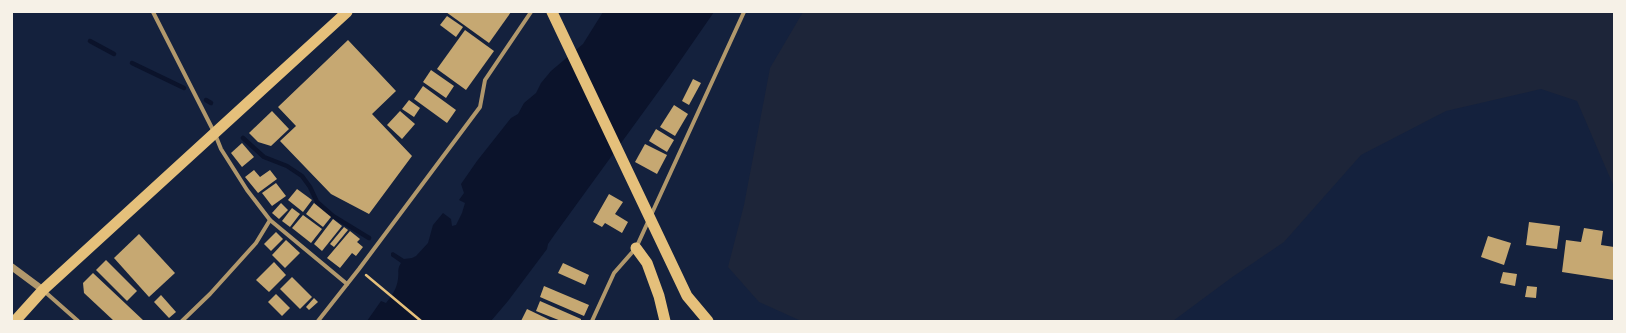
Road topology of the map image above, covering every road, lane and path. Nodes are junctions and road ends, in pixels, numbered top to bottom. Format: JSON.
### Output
{"nodes":[{"id":1,"x":152,"y":12,"type":"edge"},
{"id":2,"x":347,"y":12,"type":"edge"},
{"id":3,"x":744,"y":12,"type":"edge"},
{"id":4,"x":529,"y":13,"type":"edge"},
{"id":5,"x":554,"y":14,"type":"edge"},
{"id":6,"x":215,"y":134,"type":"junction"},
{"id":7,"x":270,"y":220,"type":"junction"},
{"id":8,"x":636,"y":248,"type":"junction"},
{"id":9,"x":12,"y":267,"type":"edge"},
{"id":10,"x":367,"y":276,"type":"dead end"},
{"id":11,"x":348,"y":284,"type":"junction"},
{"id":12,"x":43,"y":290,"type":"junction"},
{"id":13,"x":15,"y":321,"type":"edge"},
{"id":14,"x":78,"y":321,"type":"edge"},
{"id":15,"x":182,"y":321,"type":"edge"},
{"id":16,"x":318,"y":321,"type":"edge"},
{"id":17,"x":421,"y":321,"type":"edge"},
{"id":18,"x":592,"y":321,"type":"edge"},
{"id":19,"x":664,"y":321,"type":"edge"},
{"id":20,"x":708,"y":321,"type":"edge"}],
"edges":[{"from":1,"to":6,"type":"street"},
{"from":2,"to":6,"type":"highway"},
{"from":3,"to":8,"type":"street"},
{"from":4,"to":11,"type":"street"},
{"from":5,"to":20,"type":"highway"},
{"from":6,"to":7,"type":"street"},
{"from":6,"to":12,"type":"highway"},
{"from":7,"to":11,"type":"street"},
{"from":7,"to":15,"type":"street"},
{"from":8,"to":18,"type":"street"},
{"from":8,"to":19,"type":"highway"},
{"from":9,"to":12,"type":"street"},
{"from":10,"to":17,"type":"path"},
{"from":11,"to":16,"type":"street"},
{"from":12,"to":13,"type":"highway"},
{"from":12,"to":14,"type":"street"}]}
